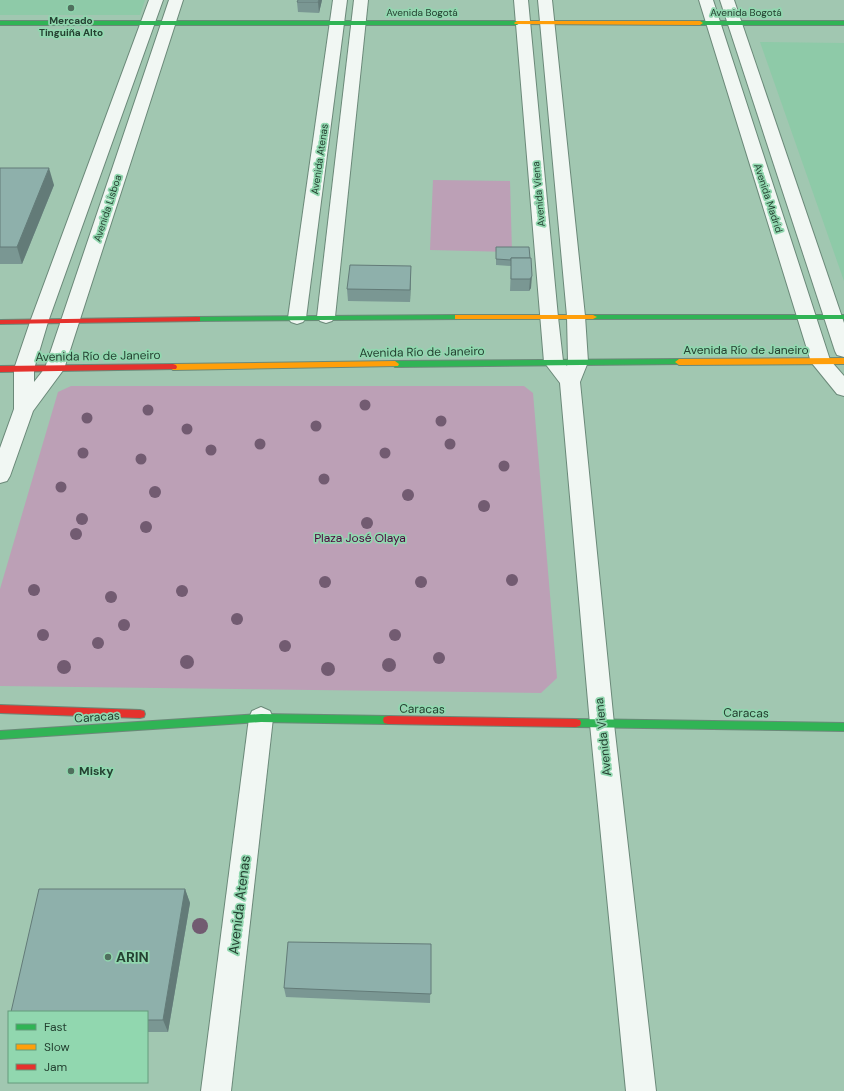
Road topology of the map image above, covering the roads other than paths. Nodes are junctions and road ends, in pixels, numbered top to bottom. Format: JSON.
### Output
{"nodes":[{"id":1,"x":156,"y":0,"type":"edge"},
{"id":2,"x":176,"y":0,"type":"edge"},
{"id":3,"x":340,"y":0,"type":"edge"},
{"id":4,"x":361,"y":0,"type":"edge"},
{"id":5,"x":521,"y":0,"type":"edge"},
{"id":6,"x":545,"y":0,"type":"edge"},
{"id":7,"x":706,"y":0,"type":"edge"},
{"id":8,"x":727,"y":0,"type":"edge"},
{"id":9,"x":0,"y":23,"type":"edge"},
{"id":10,"x":844,"y":23,"type":"edge"},
{"id":11,"x":523,"y":26,"type":"junction"},
{"id":12,"x":548,"y":26,"type":"junction"},
{"id":13,"x":147,"y":27,"type":"junction"},
{"id":14,"x":166,"y":27,"type":"junction"},
{"id":15,"x":337,"y":27,"type":"junction"},
{"id":16,"x":358,"y":27,"type":"junction"},
{"id":17,"x":715,"y":28,"type":"junction"},
{"id":18,"x":737,"y":28,"type":"junction"},
{"id":19,"x":0,"y":32,"type":"edge"},
{"id":20,"x":844,"y":32,"type":"edge"},
{"id":21,"x":576,"y":316,"type":"junction"},
{"id":22,"x":326,"y":317,"type":"junction"},
{"id":23,"x":549,"y":317,"type":"junction"},
{"id":24,"x":838,"y":317,"type":"edge"},
{"id":25,"x":297,"y":318,"type":"junction"},
{"id":26,"x":808,"y":318,"type":"junction"},
{"id":27,"x":69,"y":321,"type":"junction"},
{"id":28,"x":0,"y":322,"type":"edge"},
{"id":29,"x":39,"y":322,"type":"junction"},
{"id":30,"x":844,"y":351,"type":"edge"},
{"id":31,"x":844,"y":361,"type":"edge"},
{"id":32,"x":554,"y":362,"type":"junction"},
{"id":33,"x":821,"y":362,"type":"junction"},
{"id":34,"x":0,"y":369,"type":"edge"},
{"id":35,"x":24,"y":369,"type":"junction"},
{"id":36,"x":54,"y":369,"type":"junction"},
{"id":37,"x":574,"y":372,"type":"junction"},
{"id":38,"x":844,"y":389,"type":"edge"},
{"id":39,"x":24,"y":409,"type":"junction"},
{"id":40,"x":0,"y":476,"type":"edge"},
{"id":41,"x":0,"y":709,"type":"edge"},
{"id":42,"x":150,"y":714,"type":"dead end"},
{"id":43,"x":166,"y":715,"type":"dead end"},
{"id":44,"x":261,"y":718,"type":"junction"},
{"id":45,"x":602,"y":724,"type":"junction"},
{"id":46,"x":844,"y":727,"type":"edge"},
{"id":47,"x":0,"y":735,"type":"edge"},
{"id":48,"x":216,"y":1091,"type":"edge"},
{"id":49,"x":641,"y":1091,"type":"edge"}],
"edges":[{"from":1,"to":13,"type":"street","name":"Avenida Lisboa"},
{"from":2,"to":14,"type":"street","name":"Avenida Lisboa"},
{"from":3,"to":15,"type":"street","name":"Avenida Atenas"},
{"from":4,"to":16,"type":"street","name":"Avenida Atenas"},
{"from":5,"to":11,"type":"street","name":"Avenida Viena"},
{"from":6,"to":12,"type":"street","name":"Avenida Viena"},
{"from":7,"to":17,"type":"street","name":"Avenida Madrid"},
{"from":8,"to":18,"type":"street","name":"Avenida Madrid"},
{"from":9,"to":13,"type":"street","name":"Avenida Bogotá"},
{"from":10,"to":18,"type":"street","name":"Avenida Bogotá"},
{"from":11,"to":12,"type":"street","name":"Avenida Bogotá"},
{"from":11,"to":16,"type":"street","name":"Avenida Bogotá"},
{"from":11,"to":23,"type":"street","name":"Avenida Viena"},
{"from":12,"to":17,"type":"street","name":"Avenida Bogotá"},
{"from":12,"to":21,"type":"street","name":"Avenida Viena"},
{"from":13,"to":14,"type":"street","name":"Avenida Bogotá"},
{"from":13,"to":19,"type":"street","name":"Avenida Bogotá"},
{"from":13,"to":29,"type":"street","name":"Avenida Lisboa"},
{"from":14,"to":15,"type":"street","name":"Avenida Bogotá"},
{"from":14,"to":27,"type":"street","name":"Avenida Lisboa"},
{"from":15,"to":16,"type":"street","name":"Avenida Bogotá"},
{"from":15,"to":25,"type":"street","name":"Avenida Atenas"},
{"from":16,"to":22,"type":"street","name":"Avenida Atenas"},
{"from":17,"to":18,"type":"street","name":"Avenida Bogotá"},
{"from":17,"to":26,"type":"street","name":"Avenida Madrid"},
{"from":18,"to":20,"type":"street","name":"Avenida Bogotá"},
{"from":18,"to":24,"type":"street","name":"Avenida Madrid"},
{"from":21,"to":23,"type":"street"},
{"from":21,"to":26,"type":"street"},
{"from":21,"to":37,"type":"street","name":"Avenida Viena"},
{"from":22,"to":23,"type":"street"},
{"from":22,"to":25,"type":"street"},
{"from":23,"to":32,"type":"street","name":"Avenida Viena"},
{"from":24,"to":26,"type":"street"},
{"from":24,"to":30,"type":"street","name":"Avenida Madrid"},
{"from":25,"to":27,"type":"street"},
{"from":26,"to":33,"type":"street","name":"Avenida Madrid"},
{"from":27,"to":29,"type":"street"},
{"from":27,"to":36,"type":"street","name":"Avenida Lisboa"},
{"from":28,"to":29,"type":"street"},
{"from":29,"to":35,"type":"street","name":"Avenida Lisboa"},
{"from":31,"to":33,"type":"street","name":"Avenida Río de Janeiro"},
{"from":32,"to":36,"type":"street","name":"Avenida Río de Janeiro"},
{"from":32,"to":37,"type":"street"},
{"from":33,"to":37,"type":"street","name":"Avenida Río de Janeiro"},
{"from":33,"to":38,"type":"street","name":"Avenida Madrid"},
{"from":34,"to":35,"type":"street","name":"Avenida Río de Janeiro"},
{"from":35,"to":36,"type":"street","name":"Avenida Río de Janeiro"},
{"from":35,"to":39,"type":"street","name":"Avenida Lisboa"},
{"from":36,"to":39,"type":"street","name":"Avenida Lisboa"},
{"from":37,"to":45,"type":"street","name":"Avenida Viena"},
{"from":39,"to":40,"type":"street","name":"Avenida Lisboa"},
{"from":41,"to":42,"type":"street"},
{"from":43,"to":44,"type":"street"},
{"from":44,"to":45,"type":"street","name":"Caracas"},
{"from":44,"to":47,"type":"street","name":"Caracas"},
{"from":44,"to":48,"type":"street","name":"Avenida Atenas"},
{"from":45,"to":46,"type":"street","name":"Caracas"},
{"from":45,"to":49,"type":"street","name":"Avenida Viena"}]}
